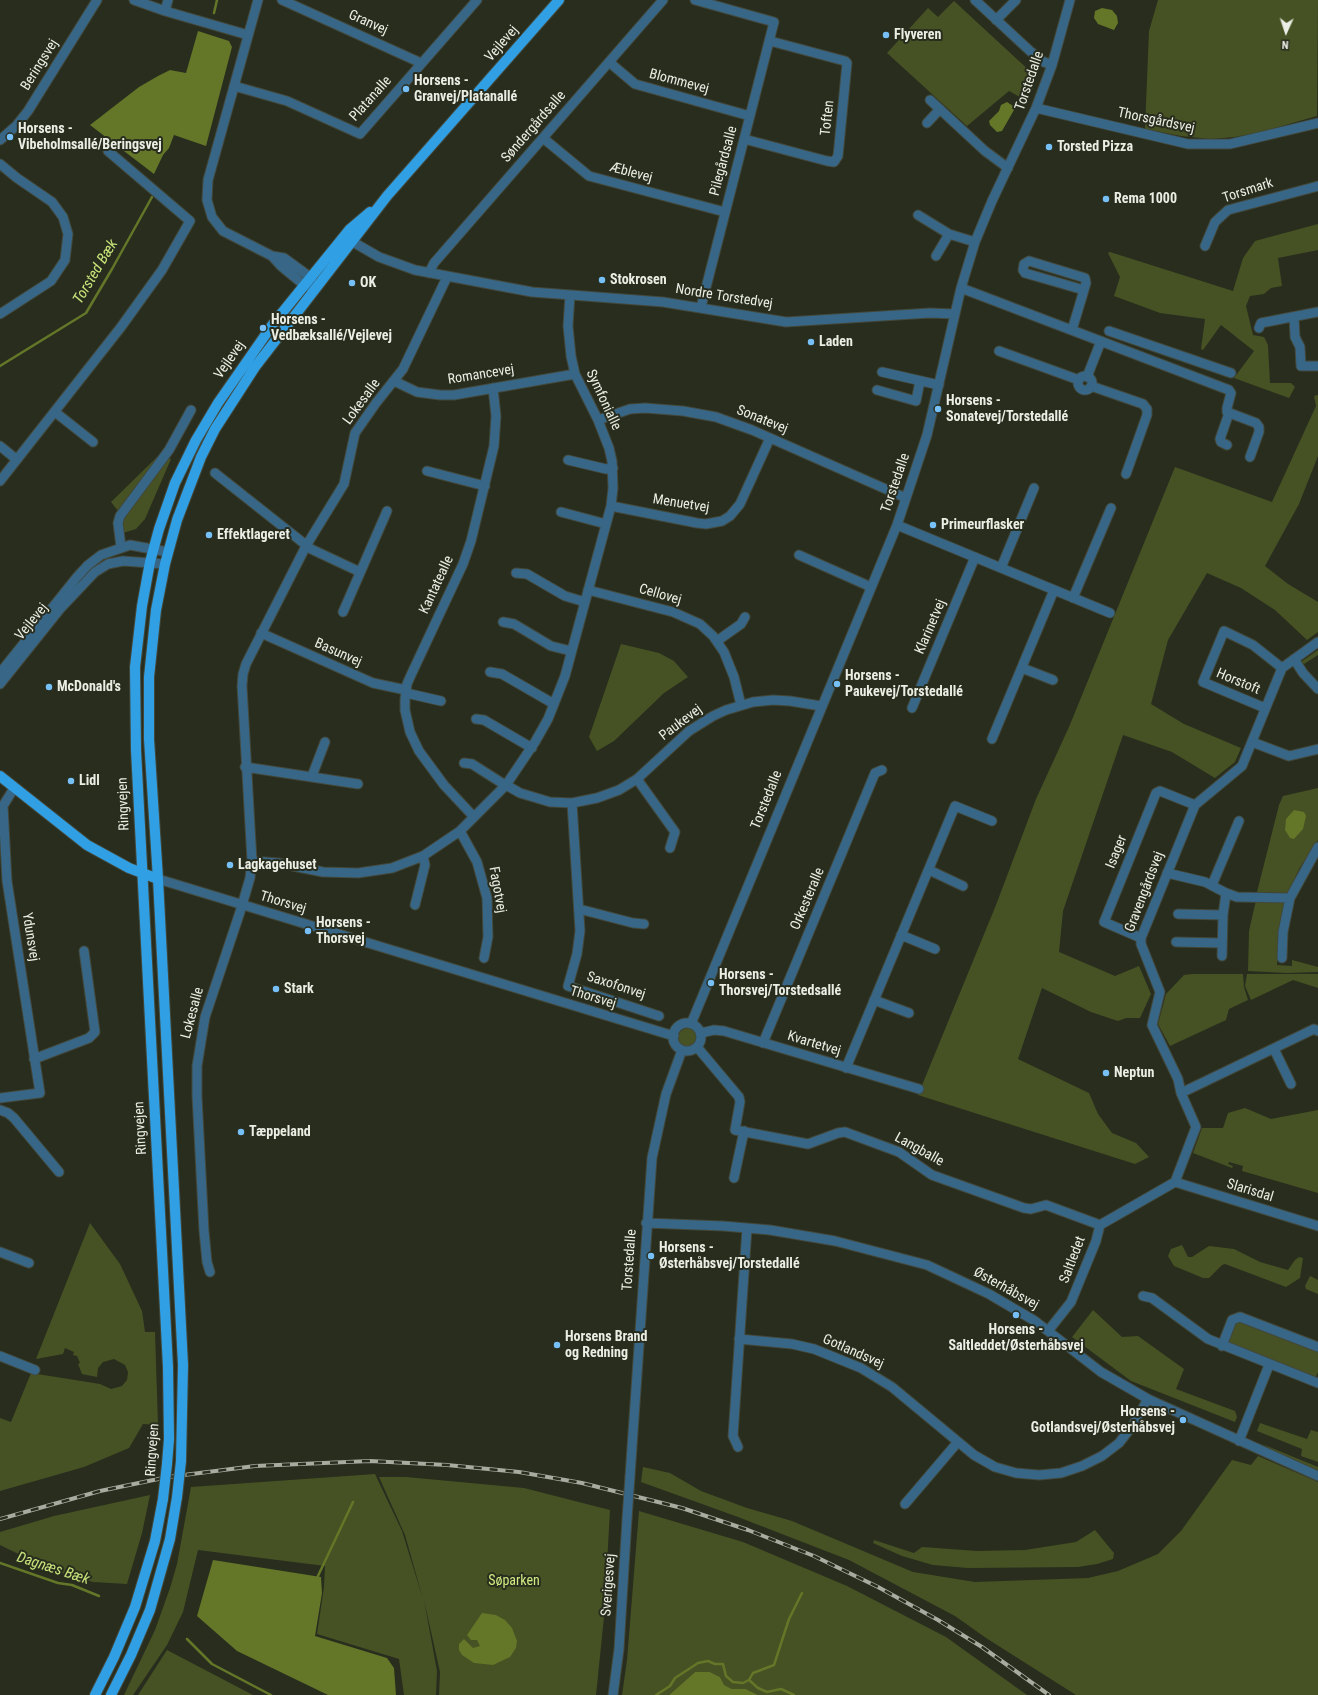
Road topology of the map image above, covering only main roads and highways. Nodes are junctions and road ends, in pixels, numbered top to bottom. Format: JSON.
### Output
{"nodes":[{"id":1,"x":559,"y":0,"type":"edge"},
{"id":2,"x":387,"y":196,"type":"junction"},
{"id":3,"x":153,"y":548,"type":"joint"},
{"id":4,"x":165,"y":564,"type":"joint"},
{"id":5,"x":0,"y":776,"type":"edge"},
{"id":6,"x":141,"y":873,"type":"junction"},
{"id":7,"x":158,"y":879,"type":"junction"},
{"id":8,"x":95,"y":1695,"type":"edge"},
{"id":9,"x":111,"y":1695,"type":"edge"}],
"edges":[{"from":1,"to":2,"type":"main road","name":"Vejlevej"},
{"from":2,"to":3,"type":"main road","name":"Vejlevej"},
{"from":2,"to":4,"type":"main road","name":"Vejlevej"},
{"from":3,"to":6,"type":"main road","name":"Ringvejen"},
{"from":4,"to":7,"type":"main road","name":"Ringvejen"},
{"from":5,"to":6,"type":"main road","name":"Thorsvej"},
{"from":6,"to":7,"type":"main road","name":"Thorsvej"},
{"from":6,"to":8,"type":"main road","name":"Ringvejen","bridge":true},
{"from":7,"to":9,"type":"main road","name":"Ringvejen","bridge":true}]}
